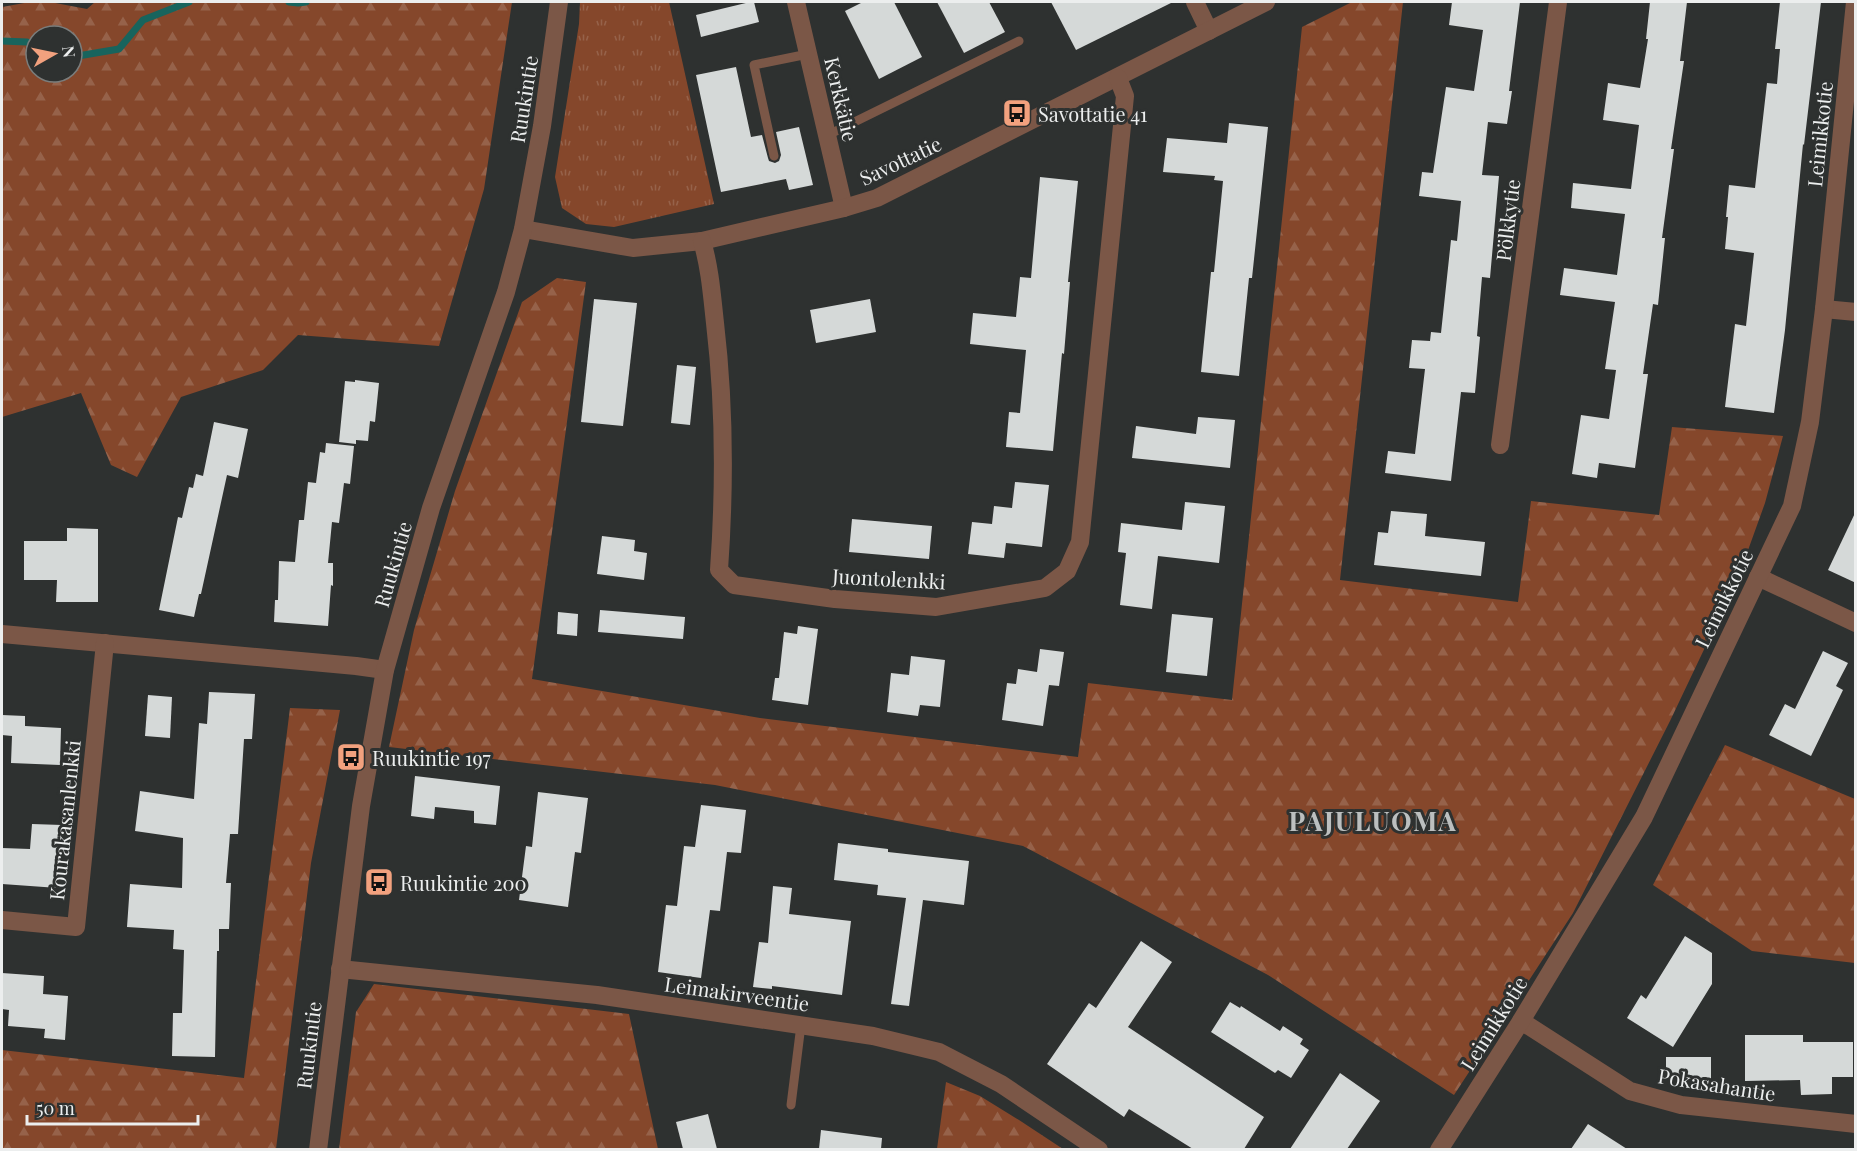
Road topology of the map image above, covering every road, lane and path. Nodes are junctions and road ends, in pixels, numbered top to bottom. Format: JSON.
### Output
{"nodes":[{"id":1,"x":559,"y":2,"type":"edge"},
{"id":2,"x":796,"y":2,"type":"edge"},
{"id":3,"x":1195,"y":2,"type":"edge"},
{"id":4,"x":1266,"y":2,"type":"edge"},
{"id":5,"x":1558,"y":2,"type":"edge"},
{"id":6,"x":1855,"y":2,"type":"edge"},
{"id":7,"x":1209,"y":31,"type":"junction"},
{"id":8,"x":1019,"y":41,"type":"dead end"},
{"id":9,"x":808,"y":54,"type":"junction"},
{"id":10,"x":1118,"y":78,"type":"junction"},
{"id":11,"x":828,"y":135,"type":"junction"},
{"id":12,"x":774,"y":156,"type":"dead end"},
{"id":13,"x":844,"y":208,"type":"junction"},
{"id":14,"x":523,"y":229,"type":"junction"},
{"id":15,"x":702,"y":241,"type":"junction"},
{"id":16,"x":1824,"y":309,"type":"junction"},
{"id":17,"x":1856,"y":312,"type":"edge"},
{"id":18,"x":1500,"y":445,"type":"dead end"},
{"id":19,"x":1758,"y":577,"type":"junction"},
{"id":20,"x":1856,"y":623,"type":"edge"},
{"id":21,"x":2,"y":634,"type":"edge"},
{"id":22,"x":105,"y":643,"type":"junction"},
{"id":23,"x":385,"y":670,"type":"junction"},
{"id":24,"x":2,"y":920,"type":"edge"},
{"id":25,"x":340,"y":969,"type":"junction"},
{"id":26,"x":1521,"y":1022,"type":"junction"},
{"id":27,"x":801,"y":1025,"type":"junction"},
{"id":28,"x":791,"y":1105,"type":"dead end"},
{"id":29,"x":1856,"y":1124,"type":"edge"},
{"id":30,"x":318,"y":1149,"type":"edge"},
{"id":31,"x":1099,"y":1149,"type":"edge"},
{"id":32,"x":1439,"y":1149,"type":"edge"}],
"edges":[{"from":1,"to":14,"type":"street","name":"Ruukintie"},
{"from":2,"to":9,"type":"street","name":"Kerkkätie"},
{"from":3,"to":7,"type":"street"},
{"from":4,"to":7,"type":"street","name":"Savottatie"},
{"from":5,"to":18,"type":"street","name":"Pölkkytie"},
{"from":6,"to":16,"type":"street","name":"Leimikkotie"},
{"from":7,"to":10,"type":"street","name":"Savottatie"},
{"from":8,"to":11,"type":"lane"},
{"from":9,"to":11,"type":"street","name":"Kerkkätie"},
{"from":9,"to":12,"type":"lane"},
{"from":10,"to":13,"type":"street","name":"Savottatie"},
{"from":10,"to":15,"type":"street","name":"Juontolenkki"},
{"from":11,"to":13,"type":"street","name":"Kerkkätie"},
{"from":13,"to":15,"type":"street","name":"Savottatie"},
{"from":14,"to":15,"type":"street","name":"Savottatie"},
{"from":14,"to":23,"type":"street","name":"Ruukintie"},
{"from":16,"to":17,"type":"street"},
{"from":16,"to":19,"type":"street","name":"Leimikkotie"},
{"from":19,"to":20,"type":"street"},
{"from":19,"to":26,"type":"street","name":"Leimikkotie"},
{"from":21,"to":22,"type":"street"},
{"from":22,"to":23,"type":"street"},
{"from":22,"to":24,"type":"street","name":"Kourakasanlenkki"},
{"from":23,"to":25,"type":"street","name":"Ruukintie"},
{"from":25,"to":27,"type":"street","name":"Leimakirveentie"},
{"from":25,"to":30,"type":"street","name":"Ruukintie"},
{"from":26,"to":29,"type":"street","name":"Pokasahantie"},
{"from":26,"to":32,"type":"street","name":"Leimikkotie"},
{"from":27,"to":28,"type":"lane"},
{"from":27,"to":31,"type":"street","name":"Leimakirveentie"}]}
